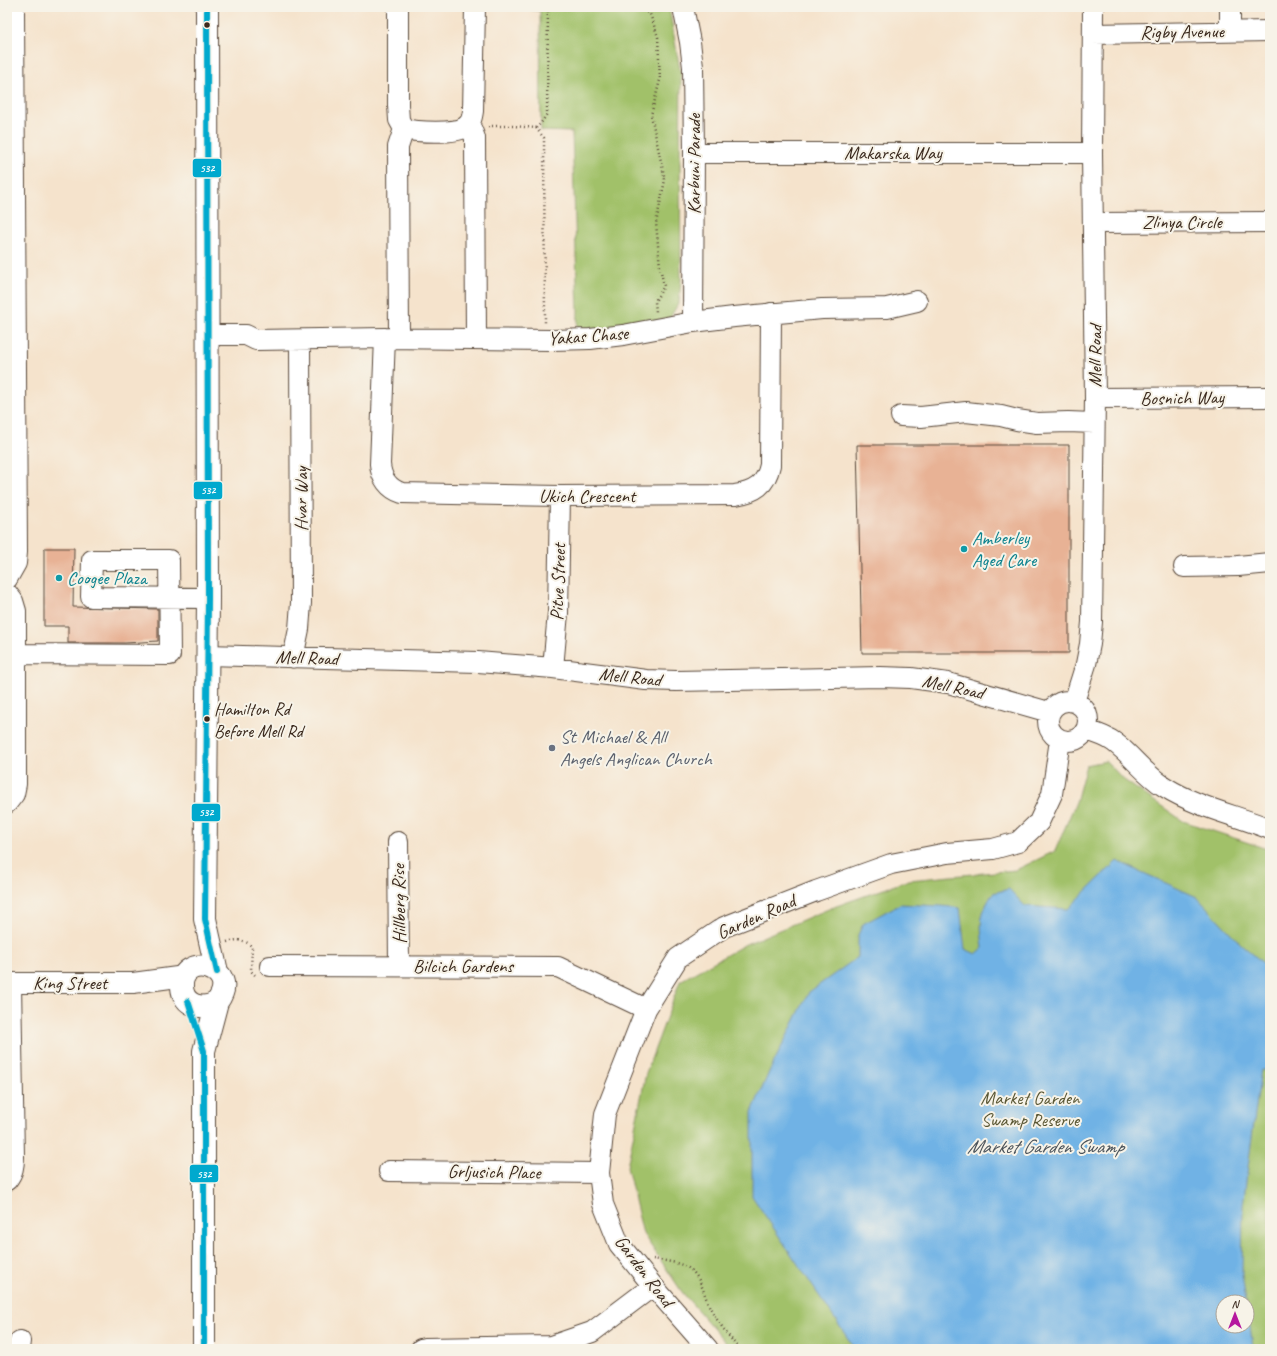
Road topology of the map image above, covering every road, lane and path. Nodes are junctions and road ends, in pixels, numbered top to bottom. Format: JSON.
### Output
{"nodes":[{"id":1,"x":207,"y":7,"type":"edge"},
{"id":2,"x":398,"y":7,"type":"edge"},
{"id":3,"x":475,"y":7,"type":"edge"},
{"id":4,"x":548,"y":7,"type":"edge"},
{"id":5,"x":616,"y":7,"type":"edge"},
{"id":6,"x":636,"y":7,"type":"edge"},
{"id":7,"x":683,"y":7,"type":"edge"},
{"id":8,"x":1093,"y":7,"type":"edge"},
{"id":9,"x":1230,"y":7,"type":"edge"},
{"id":10,"x":12,"y":8,"type":"edge"},
{"id":11,"x":1230,"y":31,"type":"junction"},
{"id":12,"x":1270,"y":31,"type":"edge"},
{"id":13,"x":1093,"y":34,"type":"junction"},
{"id":14,"x":469,"y":124,"type":"junction"},
{"id":15,"x":536,"y":128,"type":"junction"},
{"id":16,"x":404,"y":129,"type":"junction"},
{"id":17,"x":694,"y":153,"type":"junction"},
{"id":18,"x":1092,"y":153,"type":"junction"},
{"id":19,"x":1270,"y":222,"type":"edge"},
{"id":20,"x":1094,"y":223,"type":"junction"},
{"id":21,"x":917,"y":301,"type":"dead end"},
{"id":22,"x":771,"y":313,"type":"junction"},
{"id":23,"x":693,"y":322,"type":"junction"},
{"id":24,"x":658,"y":330,"type":"junction"},
{"id":25,"x":392,"y":338,"type":"junction"},
{"id":26,"x":476,"y":338,"type":"junction"},
{"id":27,"x":300,"y":340,"type":"junction"},
{"id":28,"x":545,"y":340,"type":"junction"},
{"id":29,"x":208,"y":341,"type":"junction"},
{"id":30,"x":12,"y":392,"type":"edge"},
{"id":31,"x":1270,"y":397,"type":"edge"},
{"id":32,"x":1095,"y":398,"type":"junction"},
{"id":33,"x":901,"y":416,"type":"dead end"},
{"id":34,"x":1094,"y":423,"type":"junction"},
{"id":35,"x":560,"y":496,"type":"junction"},
{"id":36,"x":1270,"y":563,"type":"edge"},
{"id":37,"x":1184,"y":567,"type":"dead end"},
{"id":38,"x":7,"y":579,"type":"edge"},
{"id":39,"x":7,"y":593,"type":"edge"},
{"id":40,"x":208,"y":598,"type":"junction"},
{"id":41,"x":17,"y":654,"type":"junction"},
{"id":42,"x":207,"y":655,"type":"junction"},
{"id":43,"x":293,"y":658,"type":"junction"},
{"id":44,"x":553,"y":668,"type":"junction"},
{"id":45,"x":1074,"y":702,"type":"junction"},
{"id":46,"x":1049,"y":712,"type":"junction"},
{"id":47,"x":1086,"y":730,"type":"junction"},
{"id":48,"x":1060,"y":740,"type":"junction"},
{"id":49,"x":7,"y":803,"type":"edge"},
{"id":50,"x":1270,"y":829,"type":"edge"},
{"id":51,"x":398,"y":842,"type":"dead end"},
{"id":52,"x":206,"y":919,"type":"junction"},
{"id":53,"x":222,"y":943,"type":"dead end"},
{"id":54,"x":399,"y":966,"type":"junction"},
{"id":55,"x":217,"y":972,"type":"junction"},
{"id":56,"x":188,"y":973,"type":"junction"},
{"id":57,"x":264,"y":973,"type":"joint"},
{"id":58,"x":9,"y":983,"type":"edge"},
{"id":59,"x":133,"y":983,"type":"junction"},
{"id":60,"x":186,"y":1000,"type":"junction"},
{"id":61,"x":217,"y":1002,"type":"junction"},
{"id":62,"x":646,"y":1009,"type":"junction"},
{"id":63,"x":204,"y":1050,"type":"junction"},
{"id":64,"x":389,"y":1171,"type":"dead end"},
{"id":65,"x":599,"y":1174,"type":"junction"},
{"id":66,"x":7,"y":1180,"type":"edge"},
{"id":67,"x":652,"y":1259,"type":"dead end"},
{"id":68,"x":653,"y":1286,"type":"junction"},
{"id":69,"x":204,"y":1349,"type":"edge"},
{"id":70,"x":421,"y":1349,"type":"edge"},
{"id":71,"x":708,"y":1349,"type":"edge"},
{"id":72,"x":739,"y":1349,"type":"edge"}],
"edges":[{"from":1,"to":29,"type":"main road"},
{"from":2,"to":16,"type":"street"},
{"from":3,"to":14,"type":"street"},
{"from":4,"to":5,"type":"path"},
{"from":4,"to":15,"type":"path"},
{"from":6,"to":24,"type":"path"},
{"from":7,"to":17,"type":"street","name":"Karbuni Parade"},
{"from":8,"to":13,"type":"street","name":"Mell Road"},
{"from":9,"to":11,"type":"street"},
{"from":10,"to":30,"type":"street"},
{"from":11,"to":12,"type":"street","name":"Rigby Avenue"},
{"from":11,"to":13,"type":"street","name":"Rigby Avenue"},
{"from":13,"to":18,"type":"street","name":"Mell Road"},
{"from":14,"to":15,"type":"path"},
{"from":14,"to":16,"type":"street"},
{"from":14,"to":26,"type":"street"},
{"from":15,"to":28,"type":"path"},
{"from":16,"to":25,"type":"street","name":"Ukich Crescent"},
{"from":17,"to":18,"type":"street","name":"Makarska Way"},
{"from":17,"to":23,"type":"street","name":"Karbuni Parade"},
{"from":18,"to":20,"type":"street","name":"Mell Road"},
{"from":19,"to":20,"type":"street","name":"Zlinya Circle"},
{"from":20,"to":32,"type":"street","name":"Mell Road"},
{"from":21,"to":22,"type":"street","name":"Yakas Chase"},
{"from":22,"to":23,"type":"street","name":"Yakas Chase"},
{"from":22,"to":35,"type":"street","name":"Ukich Crescent"},
{"from":23,"to":24,"type":"street","name":"Yakas Chase"},
{"from":24,"to":28,"type":"street","name":"Yakas Chase"},
{"from":25,"to":26,"type":"street","name":"Yakas Chase"},
{"from":25,"to":27,"type":"street","name":"Yakas Chase"},
{"from":25,"to":35,"type":"street","name":"Ukich Crescent"},
{"from":26,"to":28,"type":"street","name":"Yakas Chase"},
{"from":27,"to":29,"type":"street","name":"Yakas Chase"},
{"from":27,"to":43,"type":"street","name":"Hvar Way"},
{"from":29,"to":40,"type":"main road"},
{"from":30,"to":38,"type":"street"},
{"from":31,"to":32,"type":"street","name":"Bosnich Way"},
{"from":32,"to":34,"type":"street","name":"Mell Road"},
{"from":33,"to":34,"type":"street"},
{"from":34,"to":45,"type":"street","name":"Mell Road"},
{"from":35,"to":44,"type":"street","name":"Pitve Street"},
{"from":36,"to":37,"type":"street"},
{"from":39,"to":41,"type":"street"},
{"from":40,"to":41,"type":"street"},
{"from":40,"to":42,"type":"main road"},
{"from":41,"to":49,"type":"street"},
{"from":42,"to":43,"type":"street","name":"Mell Road"},
{"from":42,"to":52,"type":"main road"},
{"from":43,"to":44,"type":"street","name":"Mell Road"},
{"from":44,"to":46,"type":"street","name":"Mell Road"},
{"from":45,"to":46,"type":"street"},
{"from":45,"to":47,"type":"street"},
{"from":46,"to":48,"type":"street"},
{"from":47,"to":48,"type":"street"},
{"from":47,"to":50,"type":"street"},
{"from":48,"to":62,"type":"street","name":"Garden Road"},
{"from":51,"to":54,"type":"street","name":"Hillberg Rise"},
{"from":52,"to":55,"type":"main road"},
{"from":52,"to":56,"type":"main road"},
{"from":53,"to":57,"type":"path"},
{"from":54,"to":57,"type":"street","name":"Bilcich Gardens"},
{"from":54,"to":62,"type":"street","name":"Bilcich Gardens"},
{"from":55,"to":56,"type":"main road"},
{"from":55,"to":61,"type":"main road"},
{"from":56,"to":59,"type":"street","name":"King Street"},
{"from":56,"to":60,"type":"main road"},
{"from":58,"to":59,"type":"street","name":"King Street"},
{"from":58,"to":66,"type":"street"},
{"from":59,"to":60,"type":"street","name":"King Street"},
{"from":60,"to":61,"type":"main road"},
{"from":60,"to":63,"type":"main road"},
{"from":61,"to":63,"type":"main road"},
{"from":62,"to":65,"type":"street","name":"Garden Road"},
{"from":63,"to":69,"type":"main road"},
{"from":64,"to":65,"type":"street","name":"Grljusich Place"},
{"from":65,"to":68,"type":"street","name":"Garden Road"},
{"from":67,"to":72,"type":"path"},
{"from":68,"to":70,"type":"street"},
{"from":68,"to":71,"type":"street","name":"Garden Road"}]}
